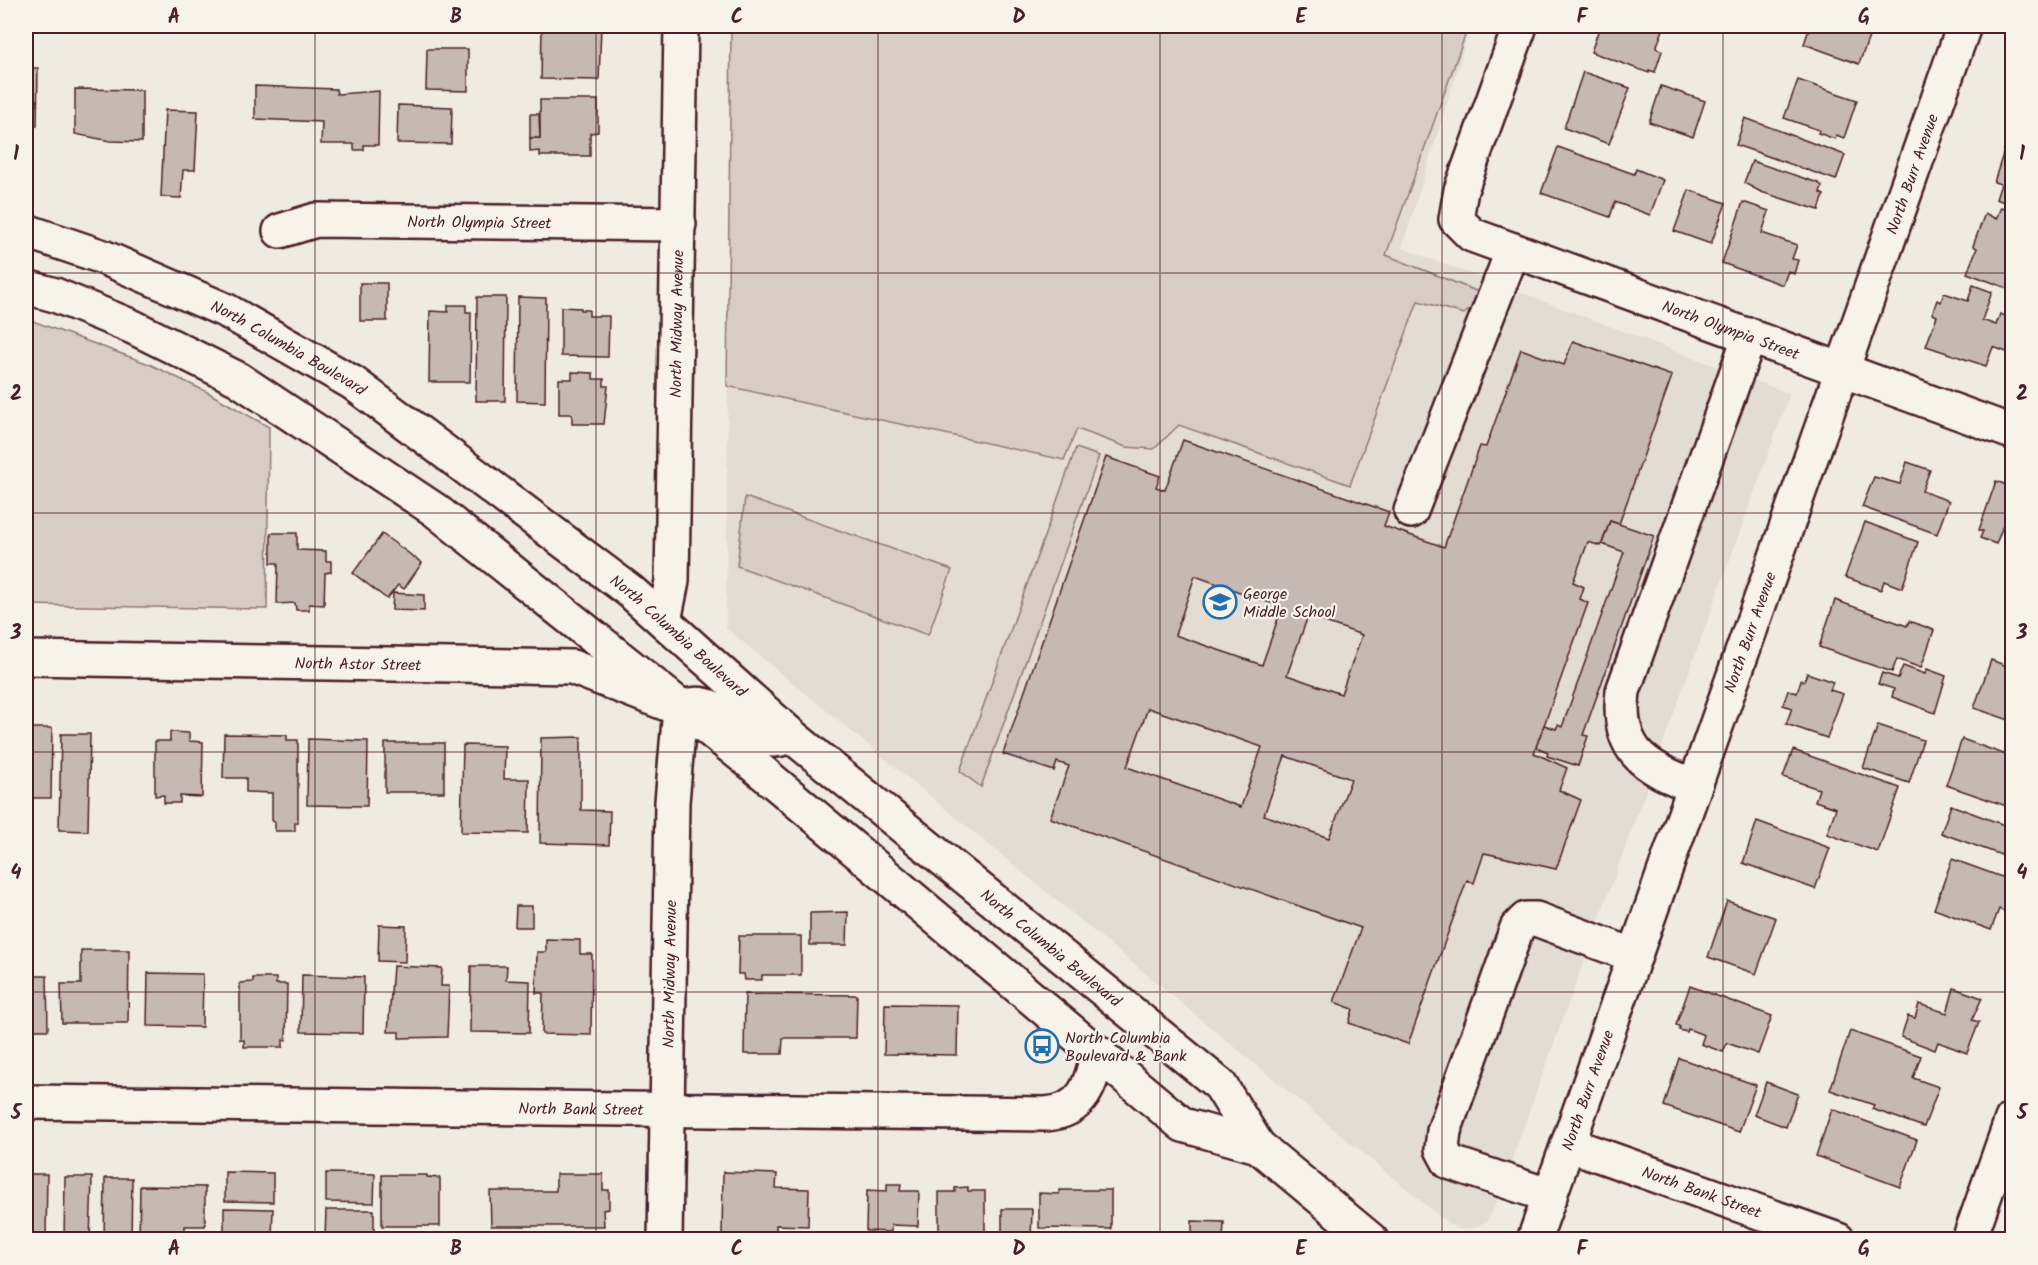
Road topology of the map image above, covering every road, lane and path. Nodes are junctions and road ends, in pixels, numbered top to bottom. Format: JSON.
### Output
{"nodes":[{"id":1,"x":681,"y":26,"type":"edge"},
{"id":2,"x":1520,"y":26,"type":"edge"},
{"id":3,"x":1964,"y":26,"type":"edge"},
{"id":4,"x":679,"y":224,"type":"junction"},
{"id":5,"x":26,"y":231,"type":"edge"},
{"id":6,"x":280,"y":231,"type":"dead end"},
{"id":7,"x":1513,"y":249,"type":"junction"},
{"id":8,"x":26,"y":287,"type":"edge"},
{"id":9,"x":1750,"y":335,"type":"junction"},
{"id":10,"x":1842,"y":369,"type":"junction"},
{"id":11,"x":2013,"y":432,"type":"edge"},
{"id":12,"x":1412,"y":511,"type":"dead end"},
{"id":13,"x":664,"y":621,"type":"junction"},
{"id":14,"x":26,"y":658,"type":"edge"},
{"id":15,"x":680,"y":709,"type":"junction"},
{"id":16,"x":793,"y":737,"type":"junction"},
{"id":17,"x":1695,"y":786,"type":"junction"},
{"id":18,"x":1635,"y":956,"type":"junction"},
{"id":19,"x":1098,"y":1052,"type":"junction"},
{"id":20,"x":26,"y":1102,"type":"edge"},
{"id":21,"x":667,"y":1111,"type":"junction"},
{"id":22,"x":2013,"y":1119,"type":"edge"},
{"id":23,"x":1568,"y":1144,"type":"junction"},
{"id":24,"x":1258,"y":1146,"type":"junction"},
{"id":25,"x":1550,"y":1196,"type":"junction"},
{"id":26,"x":665,"y":1239,"type":"edge"},
{"id":27,"x":1371,"y":1239,"type":"edge"},
{"id":28,"x":1534,"y":1239,"type":"edge"},
{"id":29,"x":1838,"y":1239,"type":"edge"},
{"id":30,"x":1969,"y":1239,"type":"edge"}],
"edges":[{"from":1,"to":4,"type":"street","name":"North Midway Avenue"},
{"from":2,"to":7,"type":"street","name":"North Olympia Street"},
{"from":3,"to":10,"type":"street","name":"North Burr Avenue"},
{"from":4,"to":6,"type":"street","name":"North Olympia Street"},
{"from":4,"to":13,"type":"street","name":"North Midway Avenue"},
{"from":5,"to":13,"type":"street","name":"North Columbia Boulevard"},
{"from":7,"to":9,"type":"street","name":"North Olympia Street"},
{"from":7,"to":12,"type":"street"},
{"from":8,"to":15,"type":"street","name":"North Columbia Boulevard"},
{"from":9,"to":10,"type":"street","name":"North Olympia Street"},
{"from":9,"to":17,"type":"street"},
{"from":10,"to":11,"type":"street","name":"North Olympia Street"},
{"from":10,"to":17,"type":"street","name":"North Burr Avenue"},
{"from":13,"to":16,"type":"street","name":"North Columbia Boulevard"},
{"from":14,"to":15,"type":"street","name":"North Astor Street"},
{"from":15,"to":16,"type":"street"},
{"from":15,"to":19,"type":"street","name":"North Columbia Boulevard"},
{"from":15,"to":21,"type":"street","name":"North Midway Avenue"},
{"from":16,"to":24,"type":"street","name":"North Columbia Boulevard"},
{"from":17,"to":18,"type":"street","name":"North Burr Avenue"},
{"from":18,"to":23,"type":"street","name":"North Burr Avenue"},
{"from":18,"to":25,"type":"street"},
{"from":19,"to":21,"type":"street","name":"North Bank Street"},
{"from":19,"to":24,"type":"street","name":"North Columbia Boulevard"},
{"from":20,"to":21,"type":"street","name":"North Bank Street"},
{"from":21,"to":26,"type":"street","name":"North Midway Avenue"},
{"from":22,"to":30,"type":"street"},
{"from":23,"to":25,"type":"street","name":"North Burr Avenue"},
{"from":23,"to":29,"type":"street","name":"North Bank Street"},
{"from":24,"to":27,"type":"street","name":"North Columbia Boulevard"},
{"from":25,"to":28,"type":"street","name":"North Burr Avenue"}]}
